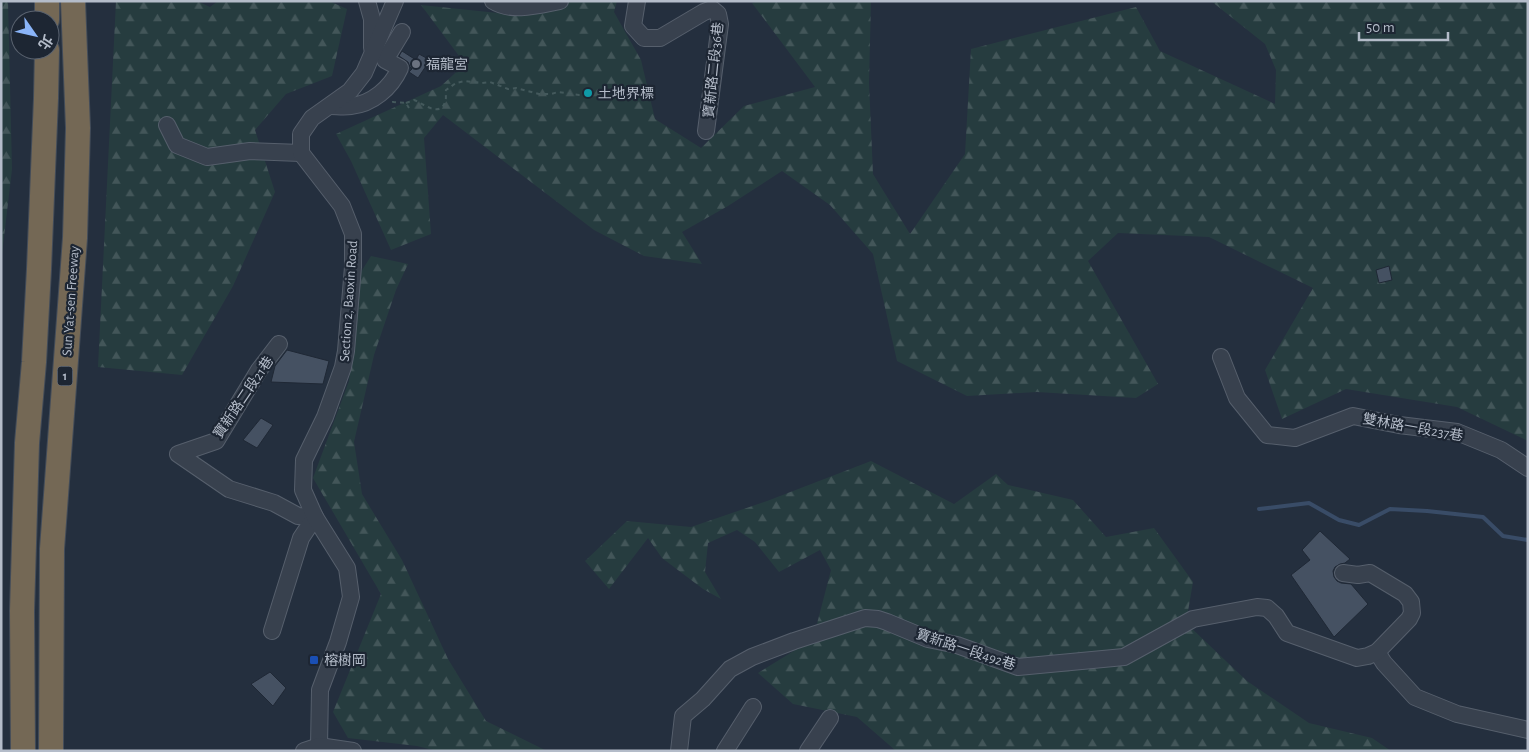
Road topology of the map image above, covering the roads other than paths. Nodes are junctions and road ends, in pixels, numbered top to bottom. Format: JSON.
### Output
{"nodes":[{"id":1,"x":73,"y":1,"type":"edge"},
{"id":2,"x":367,"y":1,"type":"edge"},
{"id":3,"x":395,"y":1,"type":"edge"},
{"id":4,"x":493,"y":1,"type":"edge"},
{"id":5,"x":560,"y":1,"type":"edge"},
{"id":6,"x":637,"y":1,"type":"edge"},
{"id":7,"x":402,"y":32,"type":"dead end"},
{"id":8,"x":372,"y":55,"type":"junction"},
{"id":9,"x":47,"y":60,"type":"edge"},
{"id":10,"x":330,"y":106,"type":"junction"},
{"id":11,"x":167,"y":124,"type":"dead end"},
{"id":12,"x":706,"y":131,"type":"dead end"},
{"id":13,"x":301,"y":153,"type":"junction"},
{"id":14,"x":279,"y":344,"type":"dead end"},
{"id":15,"x":1221,"y":357,"type":"dead end"},
{"id":16,"x":1528,"y":468,"type":"edge"},
{"id":17,"x":315,"y":517,"type":"junction"},
{"id":18,"x":1343,"y":573,"type":"dead end"},
{"id":19,"x":272,"y":631,"type":"dead end"},
{"id":20,"x":1377,"y":652,"type":"junction"},
{"id":21,"x":753,"y":707,"type":"dead end"},
{"id":22,"x":830,"y":718,"type":"dead end"},
{"id":23,"x":1528,"y":730,"type":"edge"},
{"id":24,"x":312,"y":748,"type":"edge"},
{"id":25,"x":22,"y":751,"type":"edge"},
{"id":26,"x":51,"y":751,"type":"edge"},
{"id":27,"x":353,"y":751,"type":"edge"},
{"id":28,"x":679,"y":751,"type":"edge"},
{"id":29,"x":725,"y":751,"type":"edge"},
{"id":30,"x":808,"y":751,"type":"edge"}],
"edges":[{"from":1,"to":26,"type":"highway","name":"Sun Yat-sen Freeway","number":"1"},
{"from":2,"to":8,"type":"street"},
{"from":3,"to":8,"type":"street"},
{"from":4,"to":5,"type":"street"},
{"from":6,"to":12,"type":"street","name":"寶新路二段36巷"},
{"from":7,"to":10,"type":"street"},
{"from":8,"to":10,"type":"street"},
{"from":9,"to":25,"type":"highway"},
{"from":10,"to":13,"type":"street"},
{"from":11,"to":13,"type":"street"},
{"from":13,"to":17,"type":"street","name":"Section 2, Baoxin Road"},
{"from":14,"to":17,"type":"street","name":"寶新路二段21巷"},
{"from":15,"to":16,"type":"street","name":"雙林路一段237巷"},
{"from":17,"to":19,"type":"street"},
{"from":17,"to":24,"type":"street","name":"Section 2, Baoxin Road"},
{"from":18,"to":20,"type":"street"},
{"from":20,"to":23,"type":"street"},
{"from":20,"to":28,"type":"street","name":"寶新路一段492巷"},
{"from":21,"to":29,"type":"street"},
{"from":22,"to":30,"type":"street"},
{"from":24,"to":27,"type":"street"}]}
